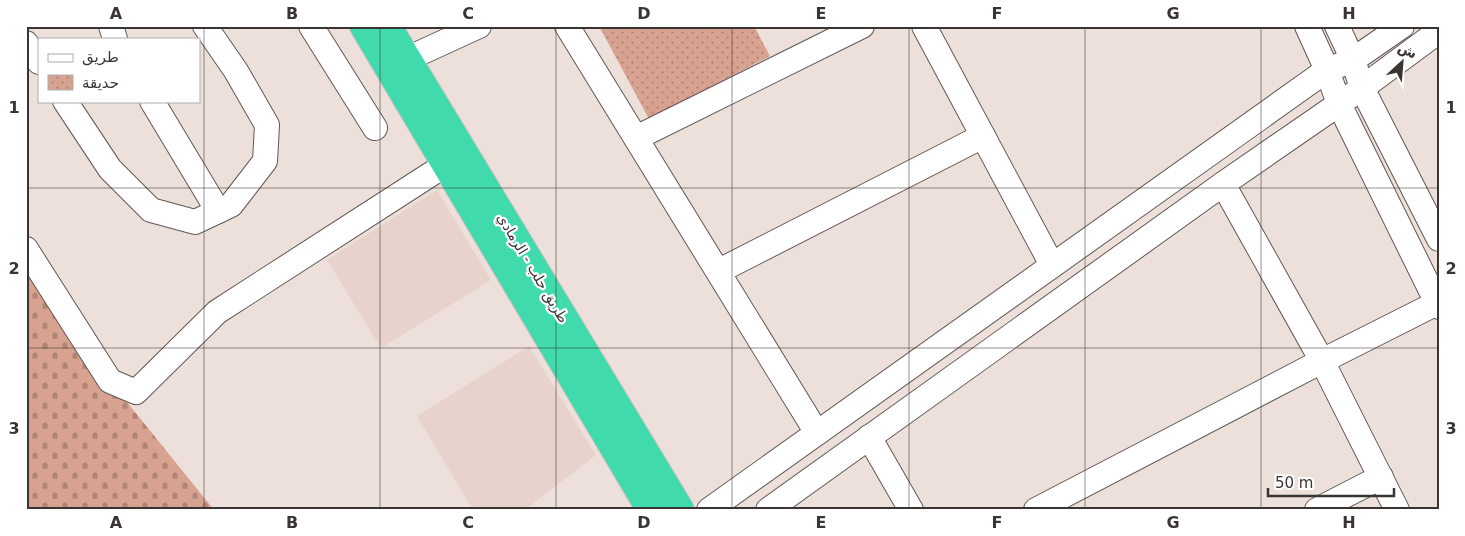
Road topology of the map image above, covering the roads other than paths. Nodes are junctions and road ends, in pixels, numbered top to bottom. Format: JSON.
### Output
{"nodes":[{"id":1,"x":111,"y":26,"type":"edge"},
{"id":2,"x":205,"y":26,"type":"edge"},
{"id":3,"x":311,"y":26,"type":"edge"},
{"id":4,"x":364,"y":26,"type":"edge"},
{"id":5,"x":388,"y":26,"type":"edge"},
{"id":6,"x":479,"y":26,"type":"edge"},
{"id":7,"x":567,"y":26,"type":"edge"},
{"id":8,"x":862,"y":26,"type":"edge"},
{"id":9,"x":924,"y":26,"type":"edge"},
{"id":10,"x":1307,"y":26,"type":"edge"},
{"id":11,"x":1338,"y":26,"type":"edge"},
{"id":12,"x":1402,"y":26,"type":"edge"},
{"id":13,"x":1439,"y":31,"type":"edge"},
{"id":14,"x":115,"y":38,"type":"edge"},
{"id":15,"x":26,"y":43,"type":"edge"},
{"id":16,"x":407,"y":59,"type":"junction"},
{"id":17,"x":1353,"y":60,"type":"junction"},
{"id":18,"x":38,"y":61,"type":"edge"},
{"id":19,"x":1327,"y":70,"type":"junction"},
{"id":20,"x":1362,"y":88,"type":"junction"},
{"id":21,"x":66,"y":102,"type":"edge"},
{"id":22,"x":153,"y":102,"type":"edge"},
{"id":23,"x":1339,"y":104,"type":"junction"},
{"id":24,"x":375,"y":128,"type":"dead end"},
{"id":25,"x":982,"y":136,"type":"junction"},
{"id":26,"x":636,"y":138,"type":"junction"},
{"id":27,"x":445,"y":165,"type":"junction"},
{"id":28,"x":1223,"y":184,"type":"junction"},
{"id":29,"x":218,"y":211,"type":"junction"},
{"id":30,"x":1436,"y":224,"type":"edge"},
{"id":31,"x":26,"y":249,"type":"edge"},
{"id":32,"x":1052,"y":266,"type":"junction"},
{"id":33,"x":719,"y":272,"type":"junction"},
{"id":34,"x":1438,"y":305,"type":"edge"},
{"id":35,"x":1322,"y":361,"type":"junction"},
{"id":36,"x":817,"y":433,"type":"junction"},
{"id":37,"x":870,"y":437,"type":"junction"},
{"id":38,"x":1381,"y":477,"type":"junction"},
{"id":39,"x":651,"y":510,"type":"edge"},
{"id":40,"x":680,"y":510,"type":"edge"},
{"id":41,"x":709,"y":510,"type":"edge"},
{"id":42,"x":768,"y":510,"type":"edge"},
{"id":43,"x":911,"y":510,"type":"edge"},
{"id":44,"x":1036,"y":510,"type":"edge"},
{"id":45,"x":1318,"y":510,"type":"edge"},
{"id":46,"x":1397,"y":510,"type":"edge"}],
"edges":[{"from":1,"to":14,"type":"street"},
{"from":2,"to":29,"type":"street"},
{"from":3,"to":24,"type":"street"},
{"from":4,"to":27,"type":"highway","name":"طريق حلب - الرمادي"},
{"from":5,"to":16,"type":"highway","name":"طريق حلب - الرمادي"},
{"from":6,"to":16,"type":"street"},
{"from":7,"to":26,"type":"street"},
{"from":8,"to":26,"type":"street"},
{"from":9,"to":25,"type":"street"},
{"from":10,"to":19,"type":"street"},
{"from":11,"to":17,"type":"street"},
{"from":12,"to":17,"type":"street"},
{"from":13,"to":20,"type":"street"},
{"from":15,"to":18,"type":"street"},
{"from":16,"to":40,"type":"highway","name":"طريق حلب - الرمادي"},
{"from":17,"to":19,"type":"street"},
{"from":17,"to":20,"type":"street"},
{"from":19,"to":23,"type":"street"},
{"from":19,"to":32,"type":"street"},
{"from":20,"to":23,"type":"street"},
{"from":20,"to":30,"type":"street"},
{"from":21,"to":29,"type":"street"},
{"from":22,"to":29,"type":"street"},
{"from":23,"to":28,"type":"street"},
{"from":23,"to":34,"type":"street"},
{"from":25,"to":32,"type":"street"},
{"from":25,"to":33,"type":"street"},
{"from":26,"to":33,"type":"street"},
{"from":27,"to":31,"type":"street"},
{"from":27,"to":39,"type":"highway","name":"طريق حلب - الرمادي"},
{"from":28,"to":35,"type":"street"},
{"from":28,"to":37,"type":"street"},
{"from":32,"to":36,"type":"street"},
{"from":33,"to":36,"type":"street"},
{"from":34,"to":35,"type":"street"},
{"from":35,"to":38,"type":"street"},
{"from":35,"to":44,"type":"street"},
{"from":36,"to":41,"type":"street"},
{"from":37,"to":42,"type":"street"},
{"from":37,"to":43,"type":"street"},
{"from":38,"to":45,"type":"street"},
{"from":38,"to":46,"type":"street"}]}
